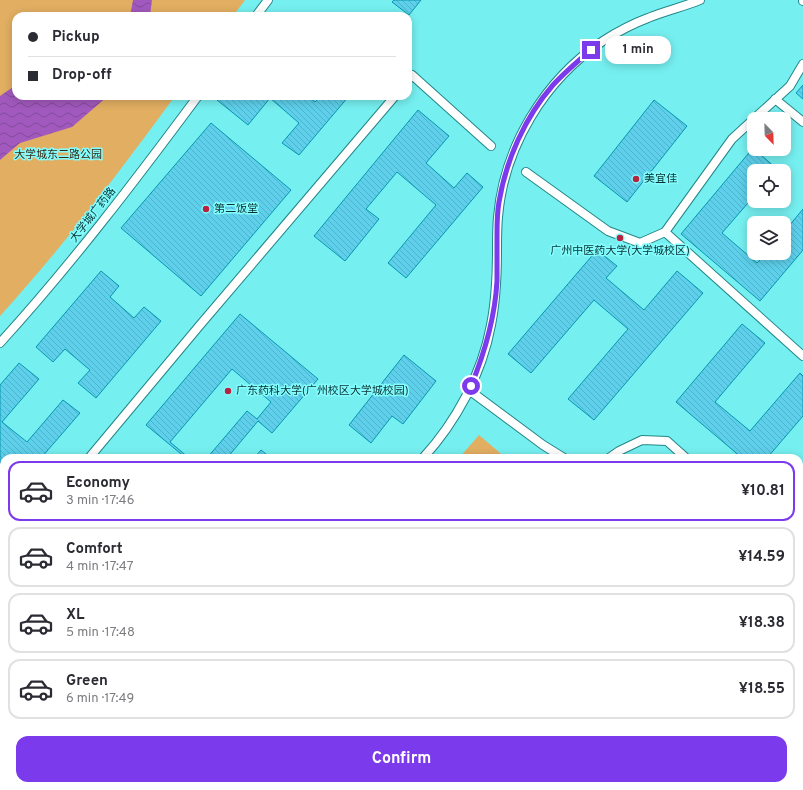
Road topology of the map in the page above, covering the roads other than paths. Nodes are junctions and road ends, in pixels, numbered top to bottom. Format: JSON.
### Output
{"nodes":[{"id":1,"x":268,"y":0,"type":"edge"},
{"id":2,"x":700,"y":0,"type":"edge"},
{"id":3,"x":259,"y":12,"type":"edge"},
{"id":4,"x":803,"y":64,"type":"edge"},
{"id":5,"x":412,"y":76,"type":"edge"},
{"id":6,"x":195,"y":100,"type":"edge"},
{"id":7,"x":391,"y":100,"type":"edge"},
{"id":8,"x":776,"y":100,"type":"junction"},
{"id":9,"x":803,"y":122,"type":"edge"},
{"id":10,"x":491,"y":146,"type":"dead end"},
{"id":11,"x":526,"y":172,"type":"dead end"},
{"id":12,"x":665,"y":232,"type":"junction"},
{"id":13,"x":0,"y":343,"type":"edge"},
{"id":14,"x":803,"y":356,"type":"edge"},
{"id":15,"x":469,"y":390,"type":"junction"},
{"id":16,"x":92,"y":454,"type":"edge"},
{"id":17,"x":426,"y":454,"type":"edge"},
{"id":18,"x":558,"y":454,"type":"edge"},
{"id":19,"x":614,"y":454,"type":"edge"},
{"id":20,"x":682,"y":454,"type":"edge"}],
"edges":[{"from":1,"to":3,"type":"lane"},
{"from":2,"to":15,"type":"lane"},
{"from":4,"to":8,"type":"lane"},
{"from":5,"to":10,"type":"lane"},
{"from":6,"to":13,"type":"lane","name":"大学城广药路"},
{"from":7,"to":16,"type":"lane"},
{"from":8,"to":9,"type":"lane"},
{"from":8,"to":12,"type":"lane"},
{"from":11,"to":12,"type":"lane"},
{"from":12,"to":14,"type":"lane"},
{"from":15,"to":17,"type":"lane"},
{"from":15,"to":18,"type":"lane"},
{"from":19,"to":20,"type":"lane"}]}
